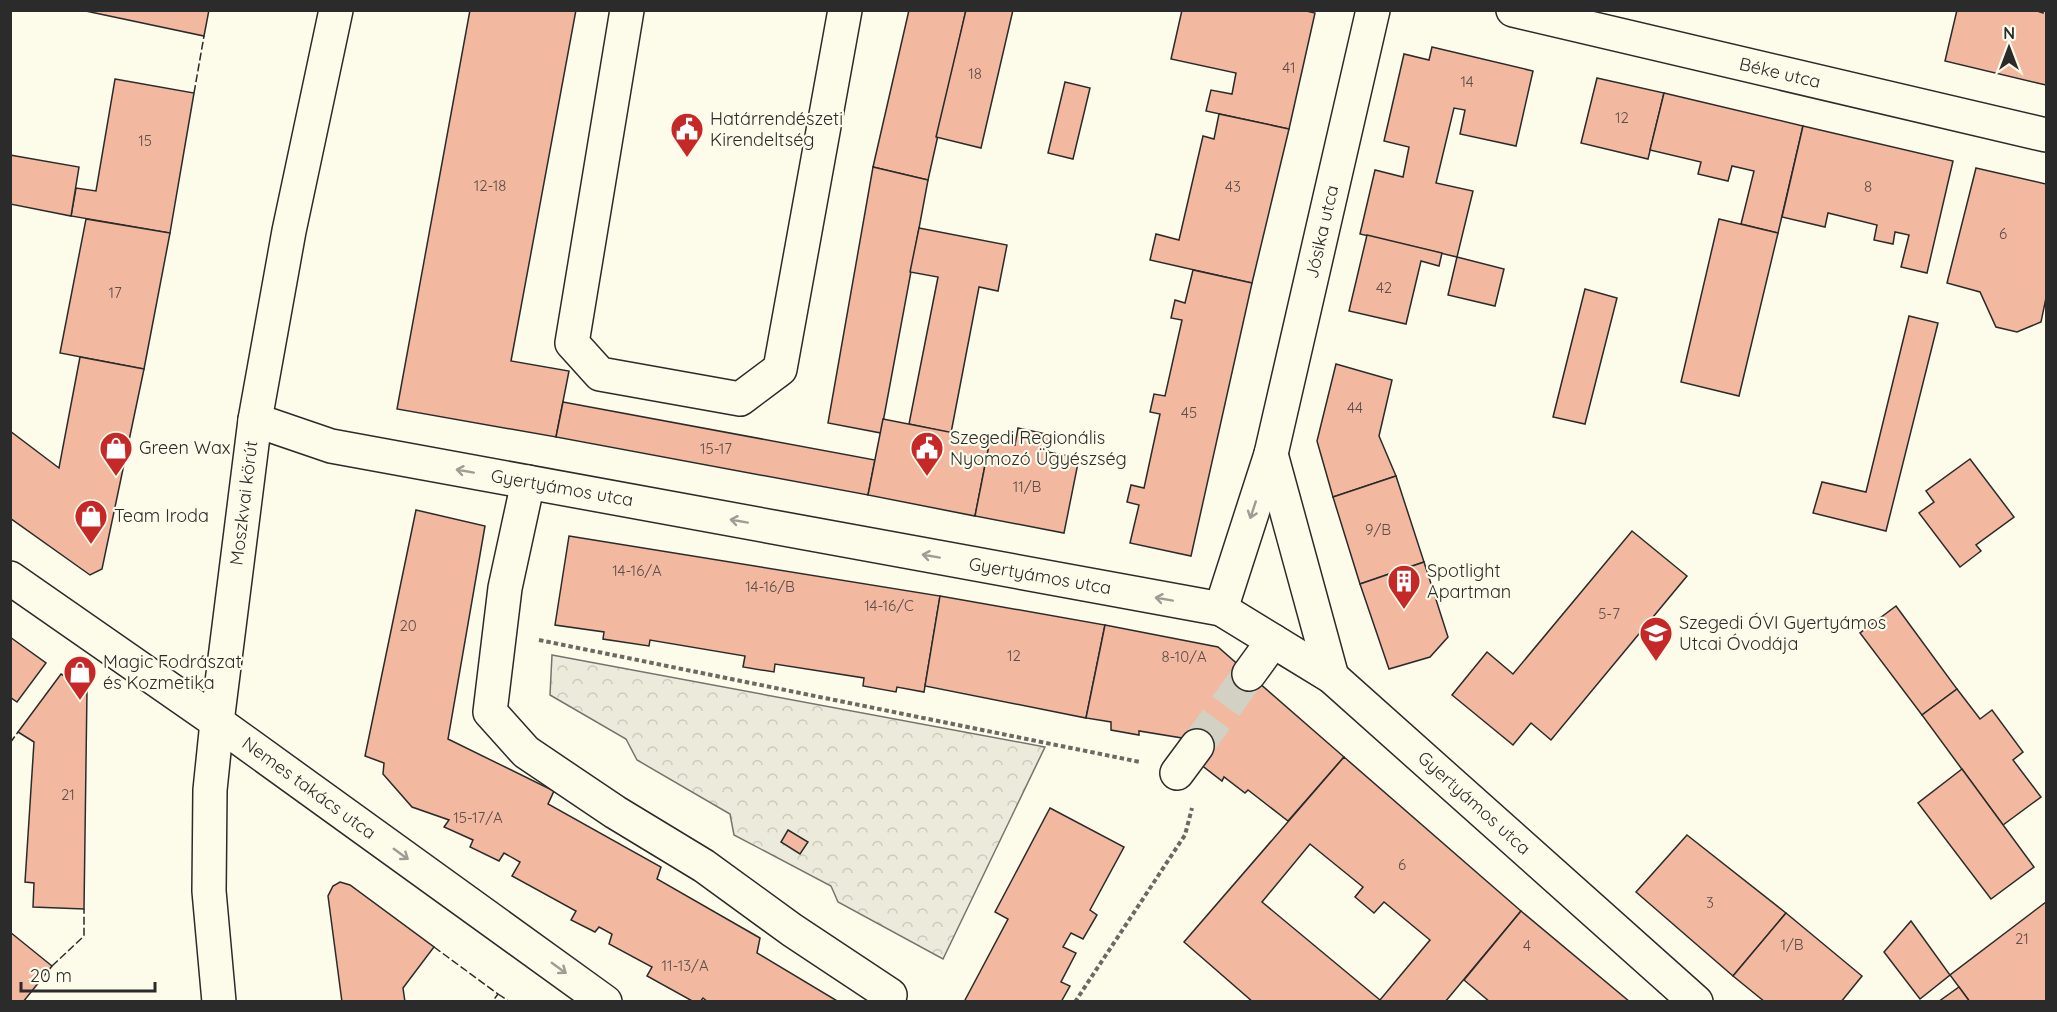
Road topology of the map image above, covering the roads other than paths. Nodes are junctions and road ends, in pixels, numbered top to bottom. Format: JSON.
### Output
{"nodes":[{"id":1,"x":336,"y":10,"type":"edge"},
{"id":2,"x":627,"y":10,"type":"edge"},
{"id":3,"x":845,"y":10,"type":"edge"},
{"id":4,"x":1373,"y":10,"type":"edge"},
{"id":5,"x":1513,"y":10,"type":"edge"},
{"id":6,"x":2046,"y":135,"type":"edge"},
{"id":7,"x":255,"y":420,"type":"junction"},
{"id":8,"x":1271,"y":454,"type":"junction"},
{"id":9,"x":528,"y":482,"type":"junction"},
{"id":10,"x":10,"y":578,"type":"edge"},
{"id":11,"x":1221,"y":609,"type":"junction"},
{"id":12,"x":1273,"y":641,"type":"junction"},
{"id":13,"x":1249,"y":674,"type":"tunnel mouth"},
{"id":14,"x":1332,"y":677,"type":"junction"},
{"id":15,"x":217,"y":722,"type":"junction"},
{"id":16,"x":1197,"y":746,"type":"tunnel mouth"},
{"id":17,"x":1177,"y":773,"type":"road end"},
{"id":18,"x":219,"y":1002,"type":"edge"},
{"id":19,"x":605,"y":1002,"type":"edge"},
{"id":20,"x":888,"y":1002,"type":"edge"},
{"id":21,"x":1696,"y":1002,"type":"edge"}],
"edges":[{"from":1,"to":7,"type":"street","name":"Moszkvai körút"},
{"from":2,"to":3,"type":"street"},
{"from":4,"to":8,"type":"street","name":"Jósika utca"},
{"from":5,"to":6,"type":"street","name":"Béke utca"},
{"from":9,"to":7,"type":"street","name":"Gyertyámos utca","one_way":true},
{"from":7,"to":15,"type":"street","name":"Moszkvai körút"},
{"from":8,"to":11,"type":"street","name":"Jósika utca","one_way":true},
{"from":8,"to":14,"type":"street","name":"Jósika utca"},
{"from":11,"to":9,"type":"street","name":"Gyertyámos utca","one_way":true},
{"from":9,"to":20,"type":"street"},
{"from":10,"to":15,"type":"street","name":"Nemes takács utca"},
{"from":11,"to":12,"type":"street","name":"Gyertyámos utca"},
{"from":12,"to":13,"type":"street"},
{"from":12,"to":14,"type":"street","name":"Gyertyámos utca"},
{"from":14,"to":21,"type":"street","name":"Gyertyámos utca"},
{"from":15,"to":18,"type":"street","name":"Moszkvai körút"},
{"from":15,"to":19,"type":"street","name":"Nemes takács utca","one_way":true},
{"from":16,"to":17,"type":"street"}]}
